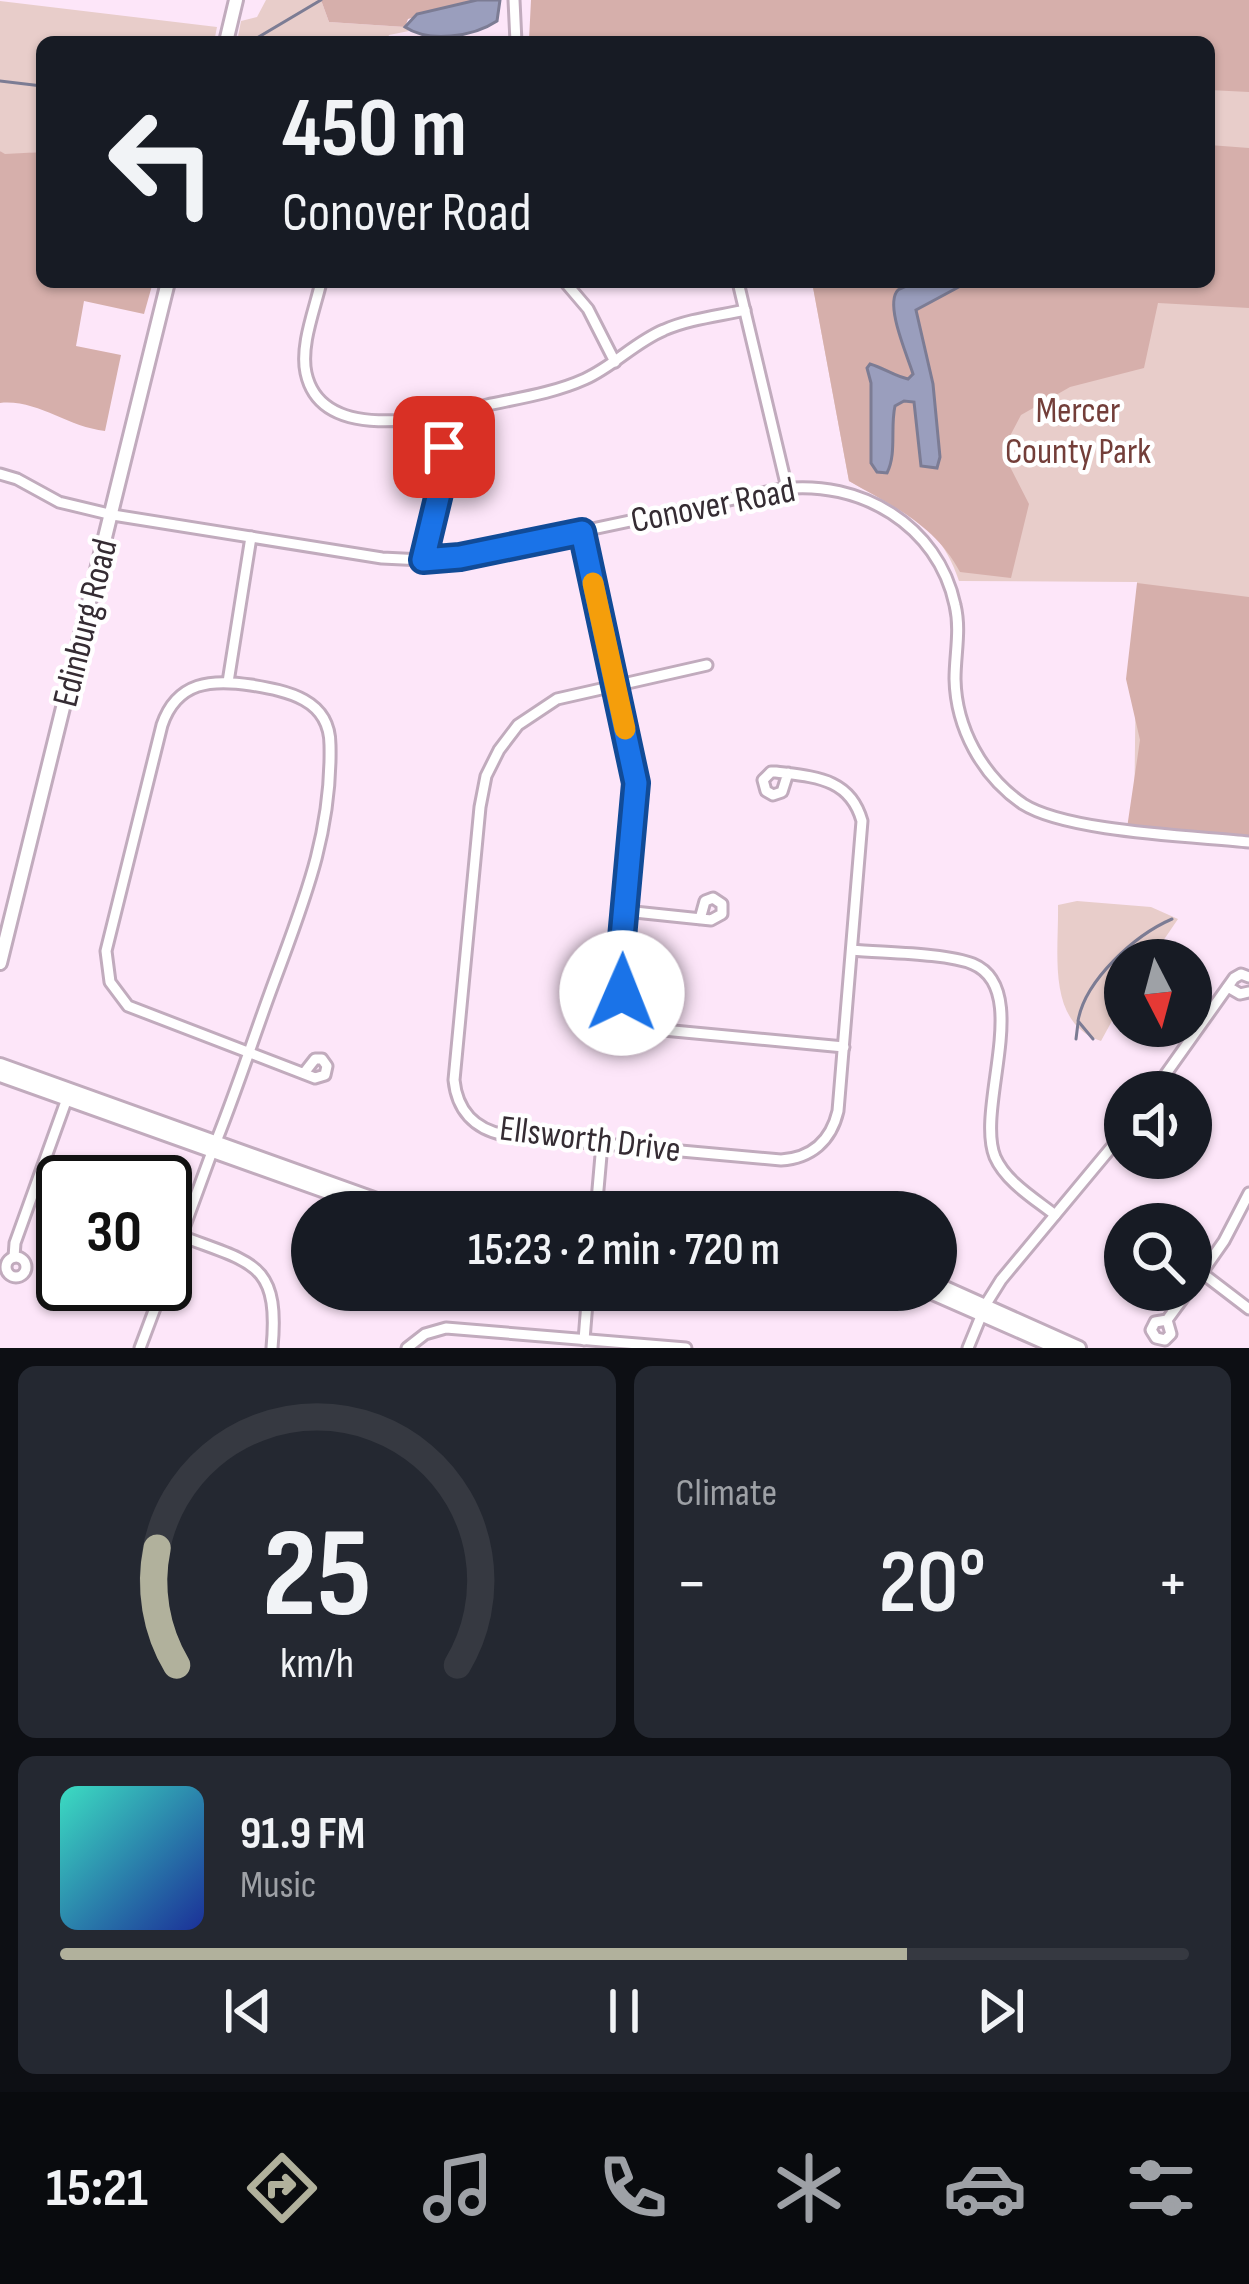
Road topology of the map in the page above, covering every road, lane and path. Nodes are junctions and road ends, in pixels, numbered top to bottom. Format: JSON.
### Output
{"nodes":[{"id":1,"x":236,"y":0,"type":"edge"},
{"id":2,"x":514,"y":0,"type":"edge"},
{"id":3,"x":227,"y":36,"type":"edge"},
{"id":4,"x":516,"y":36,"type":"edge"},
{"id":5,"x":167,"y":288,"type":"edge"},
{"id":6,"x":320,"y":288,"type":"edge"},
{"id":7,"x":570,"y":288,"type":"edge"},
{"id":8,"x":740,"y":288,"type":"edge"},
{"id":9,"x":745,"y":310,"type":"junction"},
{"id":10,"x":615,"y":362,"type":"junction"},
{"id":11,"x":439,"y":416,"type":"junction"},
{"id":12,"x":0,"y":474,"type":"edge"},
{"id":13,"x":787,"y":488,"type":"junction"},
{"id":14,"x":113,"y":515,"type":"junction"},
{"id":15,"x":582,"y":532,"type":"junction"},
{"id":16,"x":250,"y":537,"type":"junction"},
{"id":17,"x":423,"y":560,"type":"junction"},
{"id":18,"x":707,"y":665,"type":"dead end"},
{"id":19,"x":227,"y":682,"type":"junction"},
{"id":20,"x":615,"y":685,"type":"junction"},
{"id":21,"x":788,"y":773,"type":"dead end"},
{"id":22,"x":1249,"y":842,"type":"edge"},
{"id":23,"x":625,"y":911,"type":"junction"},
{"id":24,"x":700,"y":919,"type":"dead end"},
{"id":25,"x":853,"y":950,"type":"junction"},
{"id":26,"x":0,"y":963,"type":"edge"},
{"id":27,"x":1249,"y":977,"type":"edge"},
{"id":28,"x":1228,"y":987,"type":"junction"},
{"id":29,"x":1249,"y":992,"type":"edge"},
{"id":30,"x":844,"y":1046,"type":"junction"},
{"id":31,"x":249,"y":1052,"type":"junction"},
{"id":32,"x":0,"y":1065,"type":"edge"},
{"id":33,"x":1168,"y":1071,"type":"edge"},
{"id":34,"x":304,"y":1073,"type":"dead end"},
{"id":35,"x":0,"y":1075,"type":"edge"},
{"id":36,"x":69,"y":1092,"type":"junction"},
{"id":37,"x":602,"y":1144,"type":"junction"},
{"id":38,"x":214,"y":1145,"type":"junction"},
{"id":39,"x":1104,"y":1156,"type":"edge"},
{"id":40,"x":331,"y":1191,"type":"edge"},
{"id":41,"x":349,"y":1191,"type":"edge"},
{"id":42,"x":598,"y":1191,"type":"edge"},
{"id":43,"x":1249,"y":1193,"type":"edge"},
{"id":44,"x":192,"y":1206,"type":"edge"},
{"id":45,"x":1055,"y":1215,"type":"junction"},
{"id":46,"x":192,"y":1240,"type":"edge"},
{"id":47,"x":14,"y":1256,"type":"dead end"},
{"id":48,"x":1212,"y":1256,"type":"edge"},
{"id":49,"x":1212,"y":1281,"type":"edge"},
{"id":50,"x":957,"y":1294,"type":"edge"},
{"id":51,"x":957,"y":1300,"type":"edge"},
{"id":52,"x":984,"y":1308,"type":"junction"},
{"id":53,"x":1249,"y":1310,"type":"edge"},
{"id":54,"x":153,"y":1311,"type":"edge"},
{"id":55,"x":586,"y":1311,"type":"edge"},
{"id":56,"x":1174,"y":1311,"type":"edge"},
{"id":57,"x":1167,"y":1320,"type":"dead end"},
{"id":58,"x":584,"y":1340,"type":"junction"},
{"id":59,"x":659,"y":1347,"type":"edge"},
{"id":60,"x":140,"y":1348,"type":"edge"},
{"id":61,"x":272,"y":1348,"type":"edge"},
{"id":62,"x":406,"y":1348,"type":"edge"},
{"id":63,"x":686,"y":1348,"type":"edge"},
{"id":64,"x":968,"y":1348,"type":"edge"},
{"id":65,"x":1058,"y":1348,"type":"edge"},
{"id":66,"x":1079,"y":1348,"type":"edge"}],
"edges":[{"from":1,"to":3,"type":"main road"},
{"from":2,"to":4,"type":"street"},
{"from":5,"to":14,"type":"main road","name":"Edinburg Road"},
{"from":6,"to":11,"type":"street"},
{"from":7,"to":10,"type":"street"},
{"from":8,"to":9,"type":"street"},
{"from":9,"to":10,"type":"street"},
{"from":9,"to":13,"type":"street"},
{"from":10,"to":11,"type":"street"},
{"from":11,"to":17,"type":"street"},
{"from":12,"to":14,"type":"street","name":"Conover Road"},
{"from":13,"to":15,"type":"street","name":"Conover Road"},
{"from":13,"to":22,"type":"street","name":"Conover Road"},
{"from":14,"to":16,"type":"street","name":"Conover Road"},
{"from":14,"to":26,"type":"main road","name":"Edinburg Road"},
{"from":15,"to":17,"type":"street","name":"Conover Road"},
{"from":15,"to":20,"type":"street"},
{"from":16,"to":17,"type":"street","name":"Conover Road"},
{"from":16,"to":19,"type":"street"},
{"from":18,"to":20,"type":"street","name":"Ellsworth Drive"},
{"from":19,"to":31,"type":"street"},
{"from":19,"to":31,"type":"street"},
{"from":20,"to":23,"type":"street"},
{"from":20,"to":37,"type":"street","name":"Ellsworth Drive"},
{"from":21,"to":25,"type":"street","name":"Ellsworth Drive"},
{"from":23,"to":24,"type":"street"},
{"from":23,"to":30,"type":"street"},
{"from":25,"to":30,"type":"street","name":"Ellsworth Drive"},
{"from":25,"to":45,"type":"street"},
{"from":27,"to":28,"type":"street"},
{"from":28,"to":29,"type":"street"},
{"from":28,"to":33,"type":"street"},
{"from":30,"to":37,"type":"street","name":"Ellsworth Drive"},
{"from":31,"to":34,"type":"street"},
{"from":31,"to":38,"type":"street"},
{"from":32,"to":36,"type":"main road"},
{"from":35,"to":36,"type":"main road"},
{"from":36,"to":38,"type":"main road"},
{"from":36,"to":47,"type":"street"},
{"from":37,"to":42,"type":"street"},
{"from":38,"to":40,"type":"main road"},
{"from":38,"to":41,"type":"main road"},
{"from":38,"to":44,"type":"street"},
{"from":39,"to":45,"type":"street"},
{"from":43,"to":48,"type":"street"},
{"from":45,"to":52,"type":"street"},
{"from":46,"to":61,"type":"street"},
{"from":49,"to":53,"type":"street"},
{"from":50,"to":52,"type":"main road"},
{"from":51,"to":52,"type":"main road"},
{"from":52,"to":64,"type":"street"},
{"from":52,"to":65,"type":"main road"},
{"from":52,"to":66,"type":"main road"},
{"from":54,"to":60,"type":"street"},
{"from":55,"to":58,"type":"street"},
{"from":56,"to":57,"type":"street"},
{"from":58,"to":59,"type":"street"},
{"from":58,"to":62,"type":"street"},
{"from":59,"to":63,"type":"street"}]}
